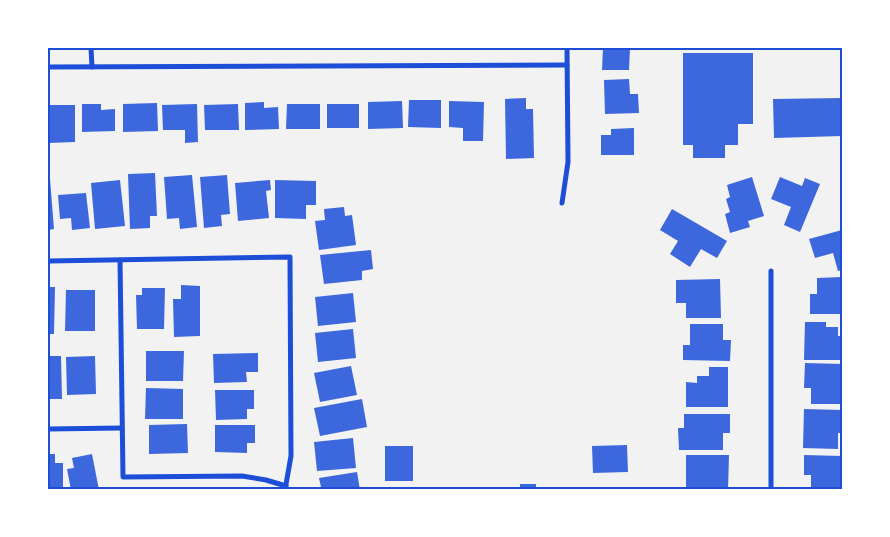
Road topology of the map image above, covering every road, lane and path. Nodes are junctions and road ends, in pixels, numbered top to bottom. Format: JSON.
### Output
{"nodes":[{"id":1,"x":92,"y":48,"type":"edge"},
{"id":2,"x":567,"y":48,"type":"edge"},
{"id":3,"x":567,"y":65,"type":"junction"},
{"id":4,"x":92,"y":67,"type":"junction"},
{"id":5,"x":48,"y":68,"type":"edge"},
{"id":6,"x":562,"y":203,"type":"dead end"},
{"id":7,"x":120,"y":260,"type":"junction"},
{"id":8,"x":48,"y":261,"type":"edge"},
{"id":9,"x":771,"y":272,"type":"dead end"},
{"id":10,"x":122,"y":428,"type":"junction"},
{"id":11,"x":48,"y":429,"type":"edge"},
{"id":12,"x":285,"y":488,"type":"edge"},
{"id":13,"x":771,"y":490,"type":"edge"}],
"edges":[{"from":1,"to":4,"type":"street"},
{"from":2,"to":3,"type":"street"},
{"from":3,"to":4,"type":"street"},
{"from":3,"to":6,"type":"street"},
{"from":4,"to":5,"type":"street"},
{"from":7,"to":8,"type":"street"},
{"from":7,"to":10,"type":"street"},
{"from":7,"to":12,"type":"street"},
{"from":9,"to":13,"type":"street"},
{"from":10,"to":11,"type":"street"},
{"from":10,"to":12,"type":"street"}]}
